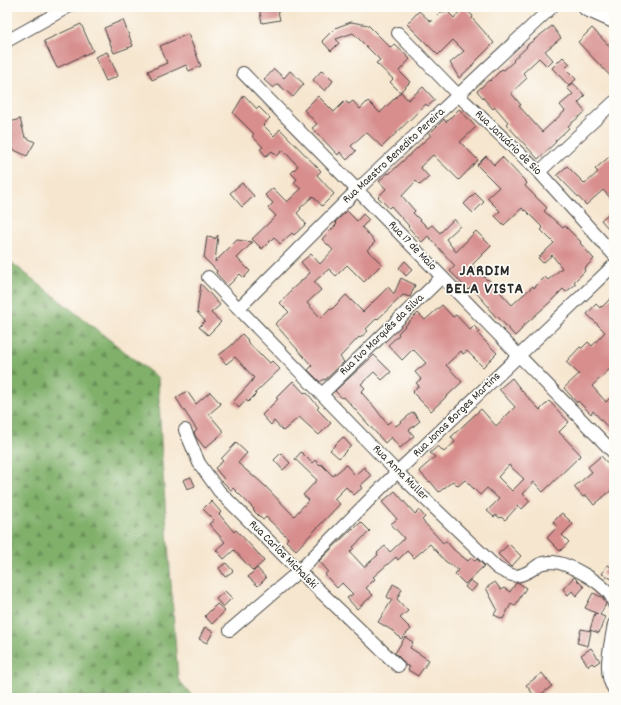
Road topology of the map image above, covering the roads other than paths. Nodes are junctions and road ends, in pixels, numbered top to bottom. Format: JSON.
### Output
{"nodes":[{"id":1,"x":68,"y":7,"type":"edge"},
{"id":2,"x":552,"y":7,"type":"edge"},
{"id":3,"x":587,"y":7,"type":"edge"},
{"id":4,"x":612,"y":19,"type":"edge"},
{"id":5,"x":398,"y":33,"type":"dead end"},
{"id":6,"x":7,"y":41,"type":"edge"},
{"id":7,"x":243,"y":73,"type":"dead end"},
{"id":8,"x":458,"y":95,"type":"junction"},
{"id":9,"x":614,"y":102,"type":"edge"},
{"id":10,"x":539,"y":172,"type":"junction"},
{"id":11,"x":357,"y":190,"type":"junction"},
{"id":12,"x":614,"y":255,"type":"edge"},
{"id":13,"x":614,"y":265,"type":"edge"},
{"id":14,"x":208,"y":277,"type":"dead end"},
{"id":15,"x":442,"y":277,"type":"junction"},
{"id":16,"x":239,"y":308,"type":"junction"},
{"id":17,"x":518,"y":356,"type":"junction"},
{"id":18,"x":322,"y":394,"type":"junction"},
{"id":19,"x":185,"y":430,"type":"dead end"},
{"id":20,"x":614,"y":453,"type":"edge"},
{"id":21,"x":398,"y":472,"type":"junction"},
{"id":22,"x":299,"y":571,"type":"junction"},
{"id":23,"x":614,"y":604,"type":"edge"},
{"id":24,"x":614,"y":624,"type":"edge"},
{"id":25,"x":230,"y":630,"type":"dead end"},
{"id":26,"x":398,"y":666,"type":"dead end"},
{"id":27,"x":614,"y":689,"type":"edge"}],
"edges":[{"from":1,"to":6,"type":"street"},
{"from":2,"to":8,"type":"street","name":"Rua Maestro Benedito Pereira"},
{"from":3,"to":4,"type":"highway"},
{"from":5,"to":8,"type":"street","name":"Rua Januário de Sio"},
{"from":7,"to":11,"type":"street","name":"Rua 17 de Maio"},
{"from":8,"to":10,"type":"street","name":"Rua Januário de Sio"},
{"from":8,"to":11,"type":"street","name":"Rua Maestro Benedito Pereira"},
{"from":9,"to":10,"type":"street"},
{"from":10,"to":12,"type":"street","name":"Rua Januário de Sio"},
{"from":11,"to":15,"type":"street","name":"Rua 17 de Maio"},
{"from":11,"to":16,"type":"street","name":"Rua Maestro Benedito Pereira"},
{"from":13,"to":17,"type":"street","name":"Rua Jonas Borges Martins"},
{"from":14,"to":16,"type":"street","name":"Rua Anna Muller"},
{"from":15,"to":17,"type":"street","name":"Rua 17 de Maio"},
{"from":15,"to":18,"type":"street","name":"Rua Ivo Marquês da Silva"},
{"from":16,"to":18,"type":"street","name":"Rua Anna Muller"},
{"from":17,"to":20,"type":"street","name":"Rua 17 de Maio"},
{"from":17,"to":21,"type":"street","name":"Rua Jonas Borges Martins"},
{"from":18,"to":21,"type":"street","name":"Rua Anna Muller"},
{"from":19,"to":22,"type":"street","name":"Rua Carlos Michalski"},
{"from":21,"to":22,"type":"street","name":"Rua Jonas Borges Martins"},
{"from":21,"to":23,"type":"street","name":"Rua Anna Muller"},
{"from":22,"to":25,"type":"street","name":"Rua Jonas Borges Martins"},
{"from":22,"to":26,"type":"street","name":"Rua Carlos Michalski"},
{"from":24,"to":27,"type":"street"}]}
